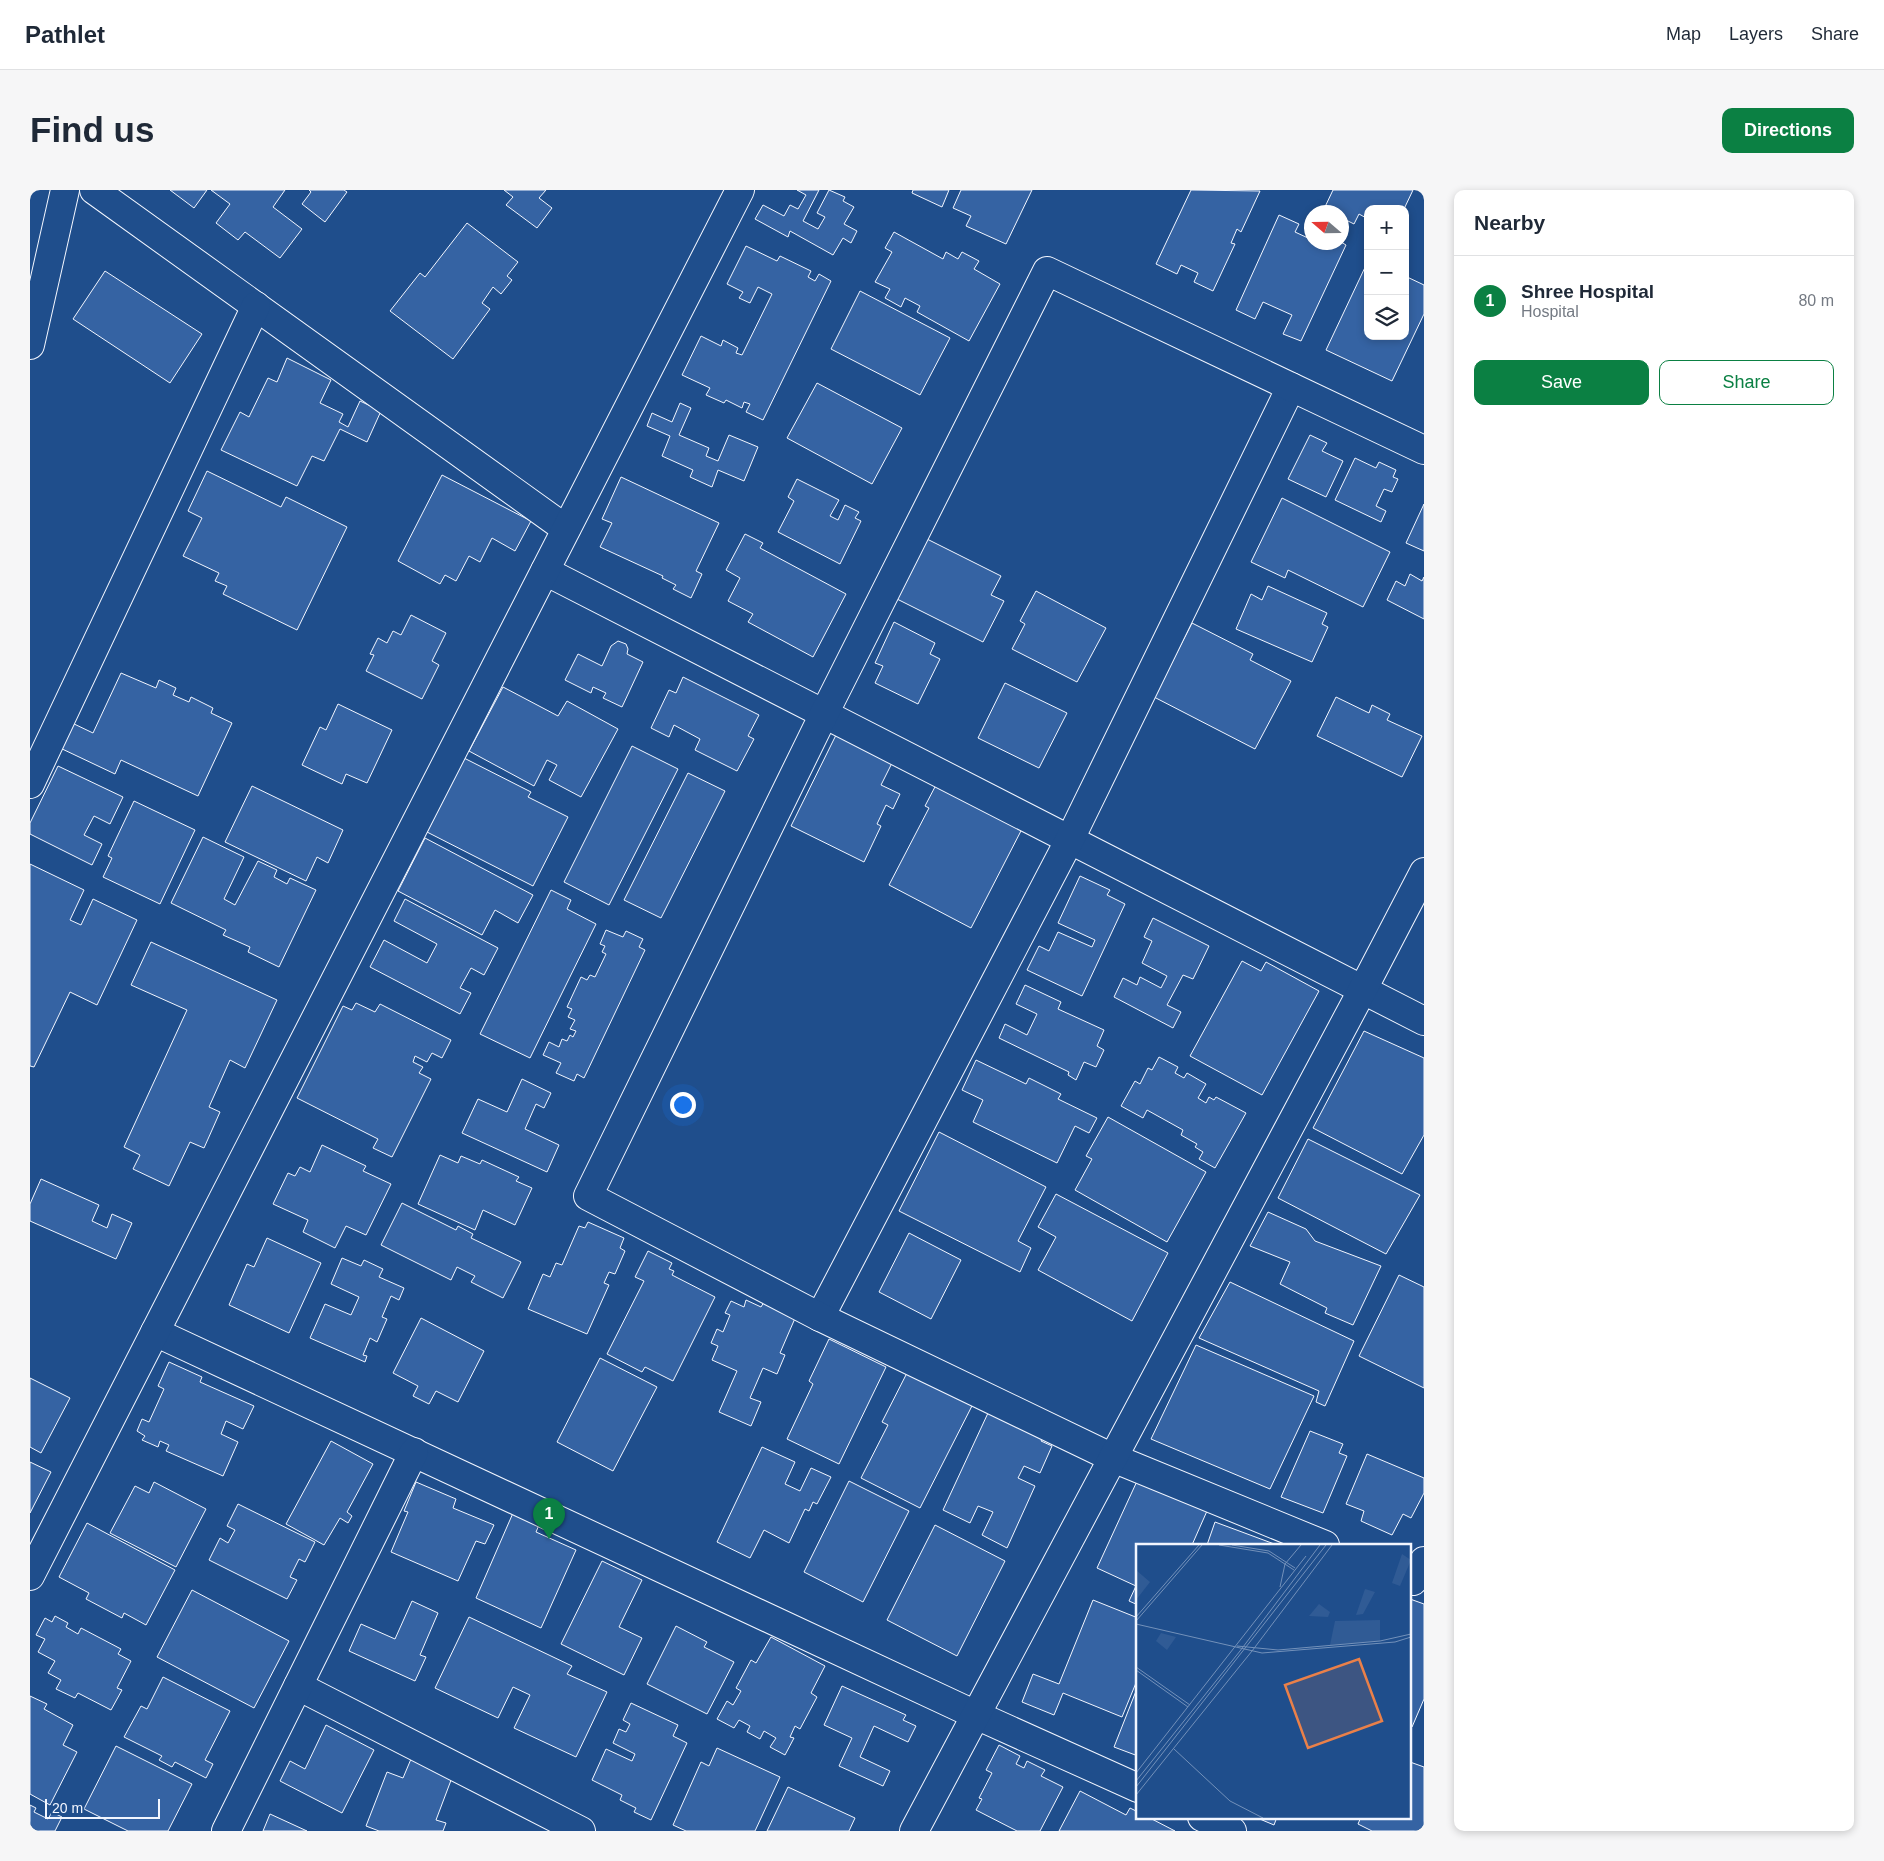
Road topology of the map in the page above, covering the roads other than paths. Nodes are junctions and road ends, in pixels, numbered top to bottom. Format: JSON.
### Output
{"nodes":[{"id":1,"x":65,"y":190,"type":"edge"},
{"id":2,"x":94,"y":190,"type":"edge"},
{"id":3,"x":740,"y":190,"type":"edge"},
{"id":4,"x":256,"y":306,"type":"junction"},
{"id":5,"x":30,"y":345,"type":"edge"},
{"id":6,"x":1291,"y":387,"type":"junction"},
{"id":7,"x":1424,"y":450,"type":"edge"},
{"id":8,"x":566,"y":529,"type":"junction"},
{"id":9,"x":545,"y":571,"type":"junction"},
{"id":10,"x":824,"y":714,"type":"junction"},
{"id":11,"x":30,"y":784,"type":"edge"},
{"id":12,"x":1070,"y":839,"type":"junction"},
{"id":13,"x":1424,"y":872,"type":"edge"},
{"id":14,"x":1363,"y":989,"type":"junction"},
{"id":15,"x":1424,"y":1021,"type":"edge"},
{"id":16,"x":820,"y":1317,"type":"junction"},
{"id":17,"x":155,"y":1332,"type":"junction"},
{"id":18,"x":414,"y":1452,"type":"junction"},
{"id":19,"x":1113,"y":1458,"type":"junction"},
{"id":20,"x":1323,"y":1544,"type":"edge"},
{"id":21,"x":30,"y":1576,"type":"edge"},
{"id":22,"x":298,"y":1686,"type":"junction"},
{"id":23,"x":976,"y":1715,"type":"junction"},
{"id":24,"x":1136,"y":1787,"type":"edge"},
{"id":25,"x":1204,"y":1818,"type":"edge"},
{"id":26,"x":226,"y":1831,"type":"edge"},
{"id":27,"x":581,"y":1831,"type":"edge"},
{"id":28,"x":914,"y":1831,"type":"edge"},
{"id":29,"x":1231,"y":1831,"type":"edge"}],
"edges":[{"from":1,"to":5,"type":"street"},
{"from":2,"to":4,"type":"street"},
{"from":3,"to":8,"type":"street"},
{"from":4,"to":8,"type":"street"},
{"from":4,"to":11,"type":"street"},
{"from":6,"to":7,"type":"street"},
{"from":6,"to":10,"type":"street"},
{"from":6,"to":12,"type":"street"},
{"from":8,"to":9,"type":"street"},
{"from":9,"to":10,"type":"street"},
{"from":9,"to":17,"type":"street"},
{"from":10,"to":12,"type":"street"},
{"from":10,"to":16,"type":"street"},
{"from":12,"to":14,"type":"street"},
{"from":12,"to":16,"type":"street"},
{"from":13,"to":14,"type":"street"},
{"from":14,"to":15,"type":"street"},
{"from":14,"to":19,"type":"street"},
{"from":16,"to":19,"type":"street"},
{"from":17,"to":18,"type":"street"},
{"from":17,"to":21,"type":"street"},
{"from":18,"to":22,"type":"street"},
{"from":18,"to":23,"type":"street"},
{"from":19,"to":20,"type":"street"},
{"from":19,"to":23,"type":"street"},
{"from":22,"to":26,"type":"street"},
{"from":22,"to":27,"type":"street"},
{"from":23,"to":24,"type":"street"},
{"from":23,"to":28,"type":"street"},
{"from":25,"to":29,"type":"street"}]}
